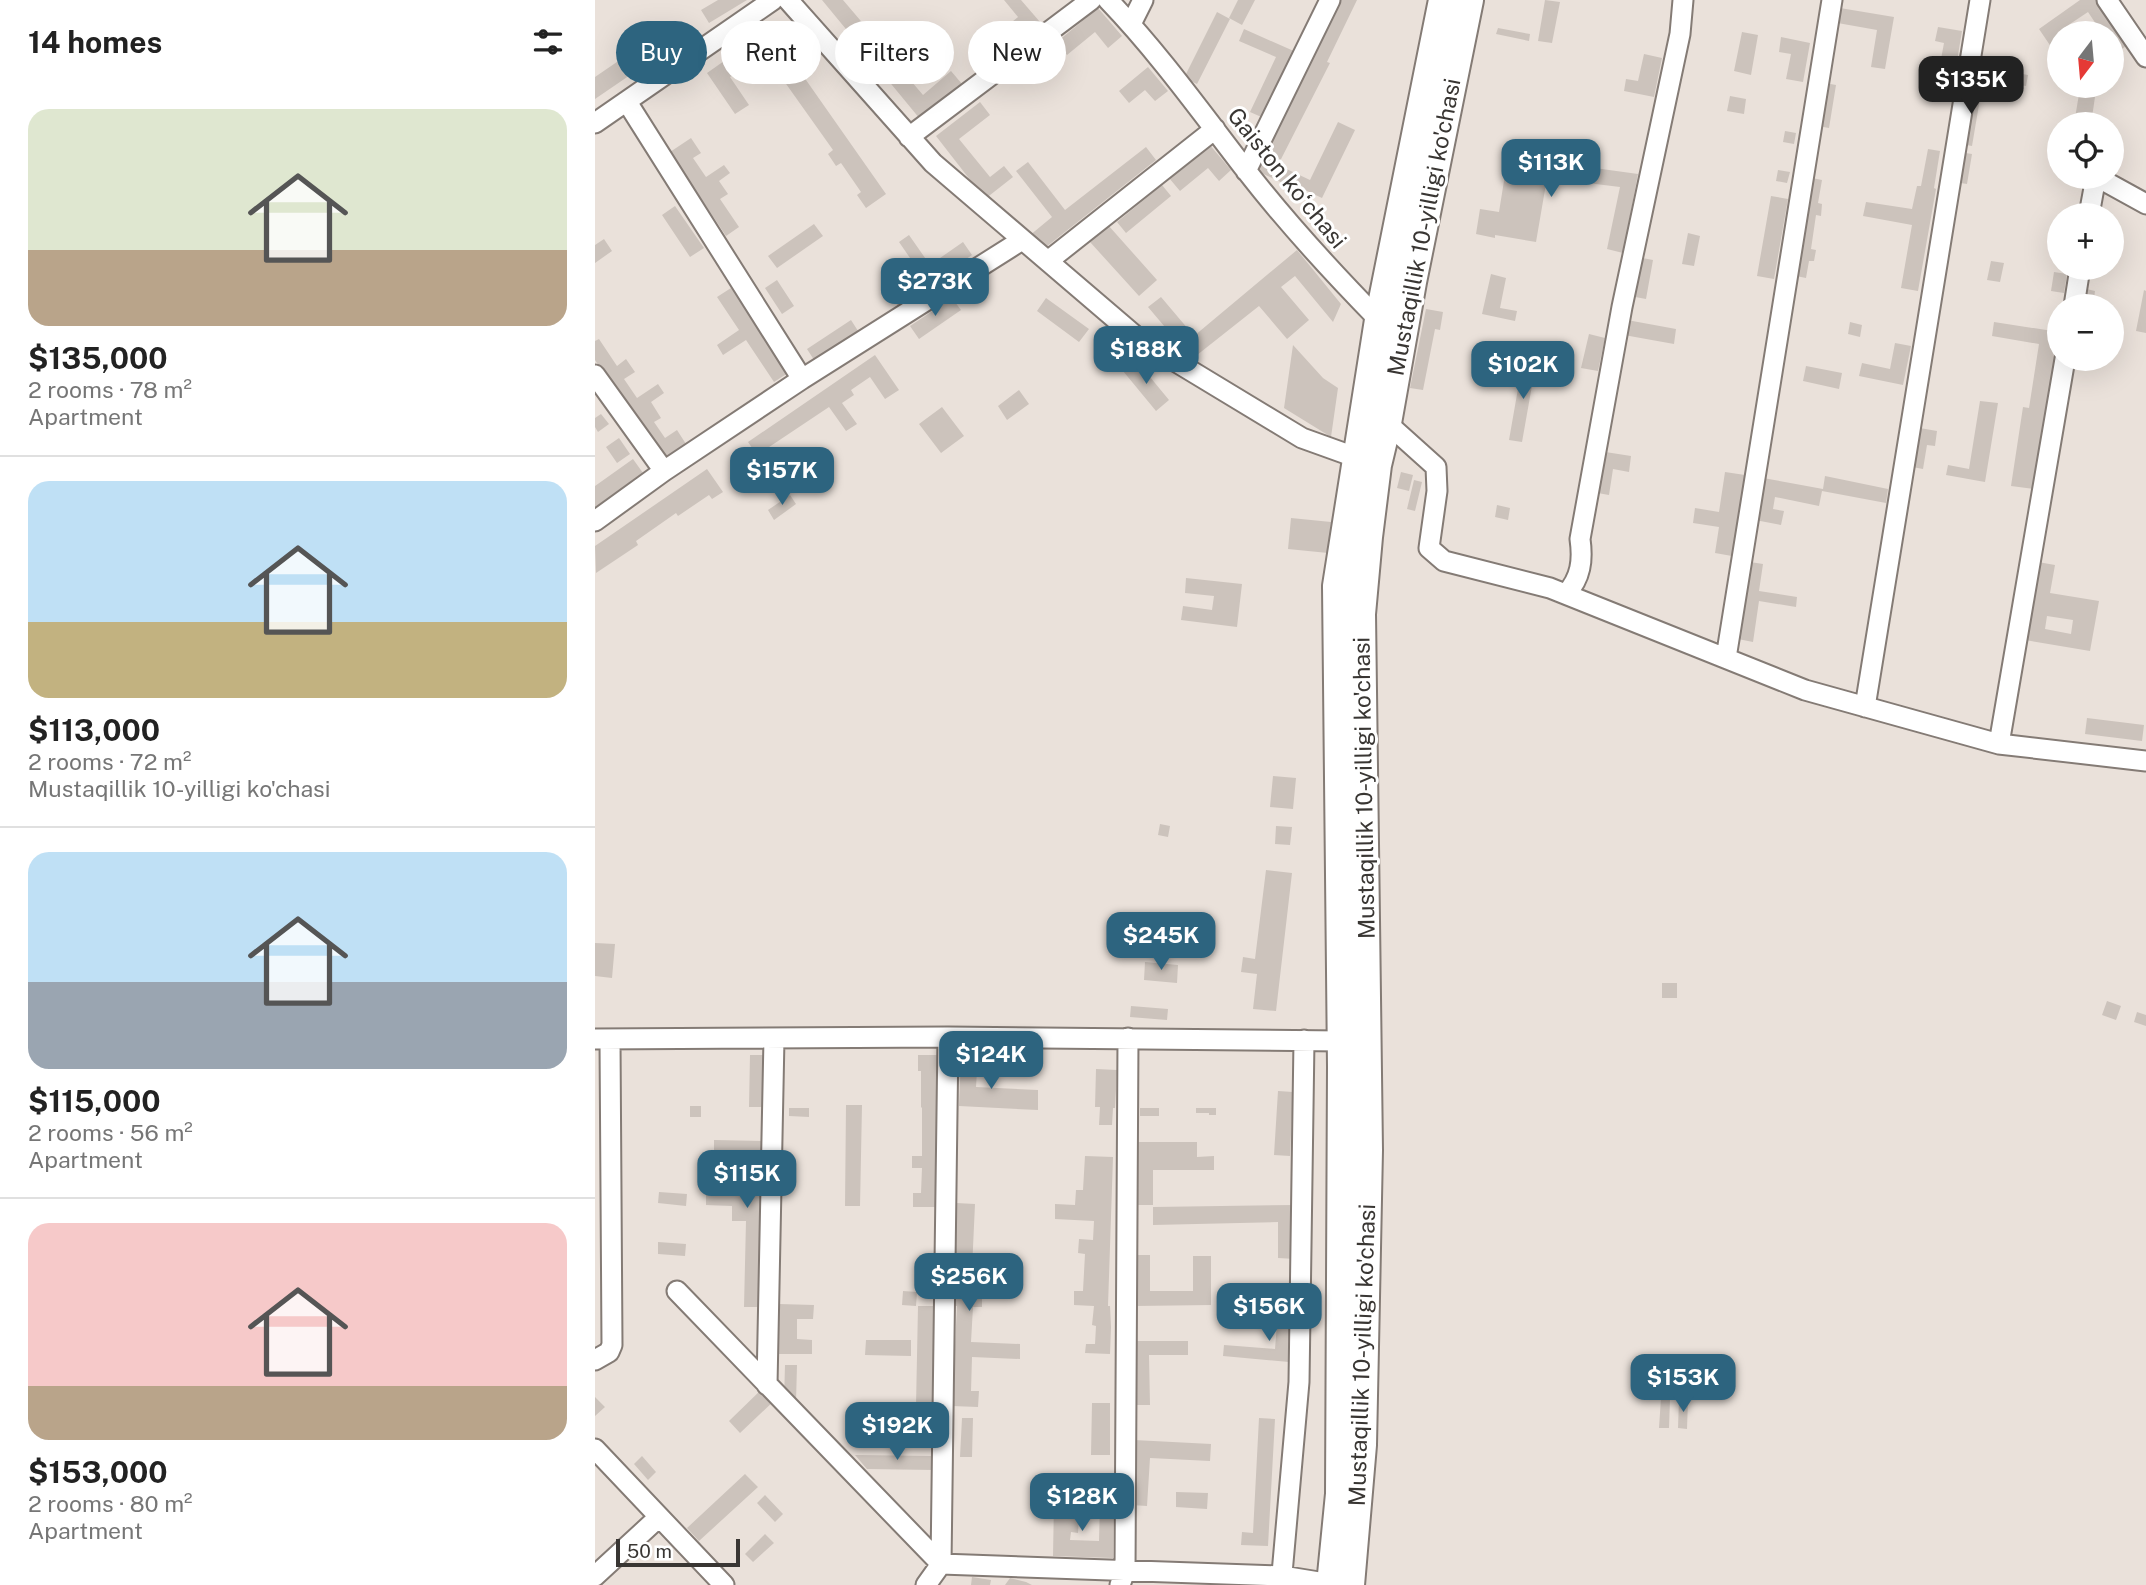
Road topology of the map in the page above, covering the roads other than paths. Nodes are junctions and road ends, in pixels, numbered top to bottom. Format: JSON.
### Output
{"nodes":[{"id":1,"x":773,"y":0,"type":"edge"},
{"id":2,"x":788,"y":0,"type":"edge"},
{"id":3,"x":1091,"y":0,"type":"edge"},
{"id":4,"x":1108,"y":0,"type":"edge"},
{"id":5,"x":1143,"y":0,"type":"edge"},
{"id":6,"x":1330,"y":0,"type":"edge"},
{"id":7,"x":1443,"y":0,"type":"edge"},
{"id":8,"x":1469,"y":0,"type":"edge"},
{"id":9,"x":1683,"y":0,"type":"edge"},
{"id":10,"x":1832,"y":0,"type":"edge"},
{"id":11,"x":1980,"y":0,"type":"edge"},
{"id":12,"x":2107,"y":0,"type":"edge"},
{"id":13,"x":1131,"y":24,"type":"junction"},
{"id":14,"x":2146,"y":57,"type":"edge"},
{"id":15,"x":627,"y":102,"type":"junction"},
{"id":16,"x":595,"y":123,"type":"edge"},
{"id":17,"x":1215,"y":129,"type":"junction"},
{"id":18,"x":909,"y":136,"type":"junction"},
{"id":19,"x":1247,"y":172,"type":"junction"},
{"id":20,"x":2118,"y":189,"type":"edge"},
{"id":21,"x":2146,"y":204,"type":"edge"},
{"id":22,"x":1022,"y":240,"type":"junction"},
{"id":23,"x":1048,"y":261,"type":"junction"},
{"id":24,"x":1380,"y":320,"type":"junction"},
{"id":25,"x":2063,"y":371,"type":"edge"},
{"id":26,"x":595,"y":374,"type":"edge"},
{"id":27,"x":802,"y":379,"type":"junction"},
{"id":28,"x":1388,"y":423,"type":"junction"},
{"id":29,"x":1367,"y":462,"type":"junction"},
{"id":30,"x":664,"y":471,"type":"junction"},
{"id":31,"x":595,"y":521,"type":"edge"},
{"id":32,"x":1566,"y":594,"type":"junction"},
{"id":33,"x":1726,"y":658,"type":"junction"},
{"id":34,"x":1865,"y":707,"type":"junction"},
{"id":35,"x":1999,"y":744,"type":"junction"},
{"id":36,"x":2146,"y":761,"type":"edge"},
{"id":37,"x":948,"y":1037,"type":"junction"},
{"id":38,"x":774,"y":1038,"type":"junction"},
{"id":39,"x":1128,"y":1038,"type":"junction"},
{"id":40,"x":602,"y":1040,"type":"edge"},
{"id":41,"x":1304,"y":1040,"type":"junction"},
{"id":42,"x":1342,"y":1041,"type":"junction"},
{"id":43,"x":677,"y":1291,"type":"dead end"},
{"id":44,"x":595,"y":1360,"type":"edge"},
{"id":45,"x":767,"y":1385,"type":"junction"},
{"id":46,"x":595,"y":1449,"type":"edge"},
{"id":47,"x":659,"y":1517,"type":"junction"},
{"id":48,"x":941,"y":1564,"type":"junction"},
{"id":49,"x":595,"y":1576,"type":"edge"},
{"id":50,"x":1123,"y":1578,"type":"edge"},
{"id":51,"x":1281,"y":1581,"type":"edge"},
{"id":52,"x":724,"y":1585,"type":"edge"},
{"id":53,"x":926,"y":1585,"type":"edge"},
{"id":54,"x":1337,"y":1585,"type":"edge"}],
"edges":[{"from":1,"to":15,"type":"street"},
{"from":2,"to":18,"type":"street"},
{"from":3,"to":18,"type":"street"},
{"from":4,"to":13,"type":"street","name":"Gaiston koʻchasi"},
{"from":5,"to":13,"type":"street"},
{"from":6,"to":19,"type":"street"},
{"from":7,"to":24,"type":"main road","name":"Mustaqillik 10-yilligi ko'chasi"},
{"from":8,"to":28,"type":"main road","name":"Mustaqillik 10-yilligi ko'chasi"},
{"from":9,"to":32,"type":"street"},
{"from":10,"to":33,"type":"street"},
{"from":11,"to":34,"type":"street"},
{"from":12,"to":14,"type":"street"},
{"from":13,"to":17,"type":"street","name":"Gaiston koʻchasi"},
{"from":15,"to":16,"type":"street"},
{"from":15,"to":27,"type":"street"},
{"from":17,"to":19,"type":"street","name":"Gaiston koʻchasi"},
{"from":17,"to":23,"type":"street"},
{"from":18,"to":22,"type":"street"},
{"from":19,"to":24,"type":"street","name":"Gaiston koʻchasi"},
{"from":20,"to":21,"type":"street"},
{"from":22,"to":23,"type":"street"},
{"from":22,"to":27,"type":"street"},
{"from":23,"to":29,"type":"street"},
{"from":24,"to":29,"type":"main road","name":"Mustaqillik 10-yilligi ko'chasi"},
{"from":25,"to":35,"type":"street"},
{"from":26,"to":30,"type":"street"},
{"from":27,"to":30,"type":"street"},
{"from":28,"to":29,"type":"main road","name":"Mustaqillik 10-yilligi ko'chasi"},
{"from":28,"to":32,"type":"street"},
{"from":29,"to":42,"type":"main road","name":"Mustaqillik 10-yilligi ko'chasi"},
{"from":29,"to":54,"type":"main road","name":"Mustaqillik 10-yilligi ko'chasi"},
{"from":30,"to":31,"type":"street"},
{"from":32,"to":33,"type":"street"},
{"from":33,"to":34,"type":"street"},
{"from":34,"to":35,"type":"street"},
{"from":35,"to":36,"type":"street"},
{"from":37,"to":38,"type":"street"},
{"from":37,"to":39,"type":"street"},
{"from":37,"to":48,"type":"street"},
{"from":38,"to":40,"type":"street"},
{"from":38,"to":45,"type":"street"},
{"from":39,"to":41,"type":"street"},
{"from":39,"to":50,"type":"street"},
{"from":40,"to":44,"type":"street"},
{"from":41,"to":42,"type":"street"},
{"from":41,"to":51,"type":"street"},
{"from":42,"to":54,"type":"main road","name":"Mustaqillik 10-yilligi ko'chasi"},
{"from":43,"to":45,"type":"street"},
{"from":45,"to":48,"type":"street"},
{"from":46,"to":47,"type":"street"},
{"from":47,"to":49,"type":"street"},
{"from":47,"to":52,"type":"street"},
{"from":48,"to":50,"type":"street"},
{"from":48,"to":53,"type":"street"},
{"from":50,"to":51,"type":"street"},
{"from":51,"to":54,"type":"street"}]}
